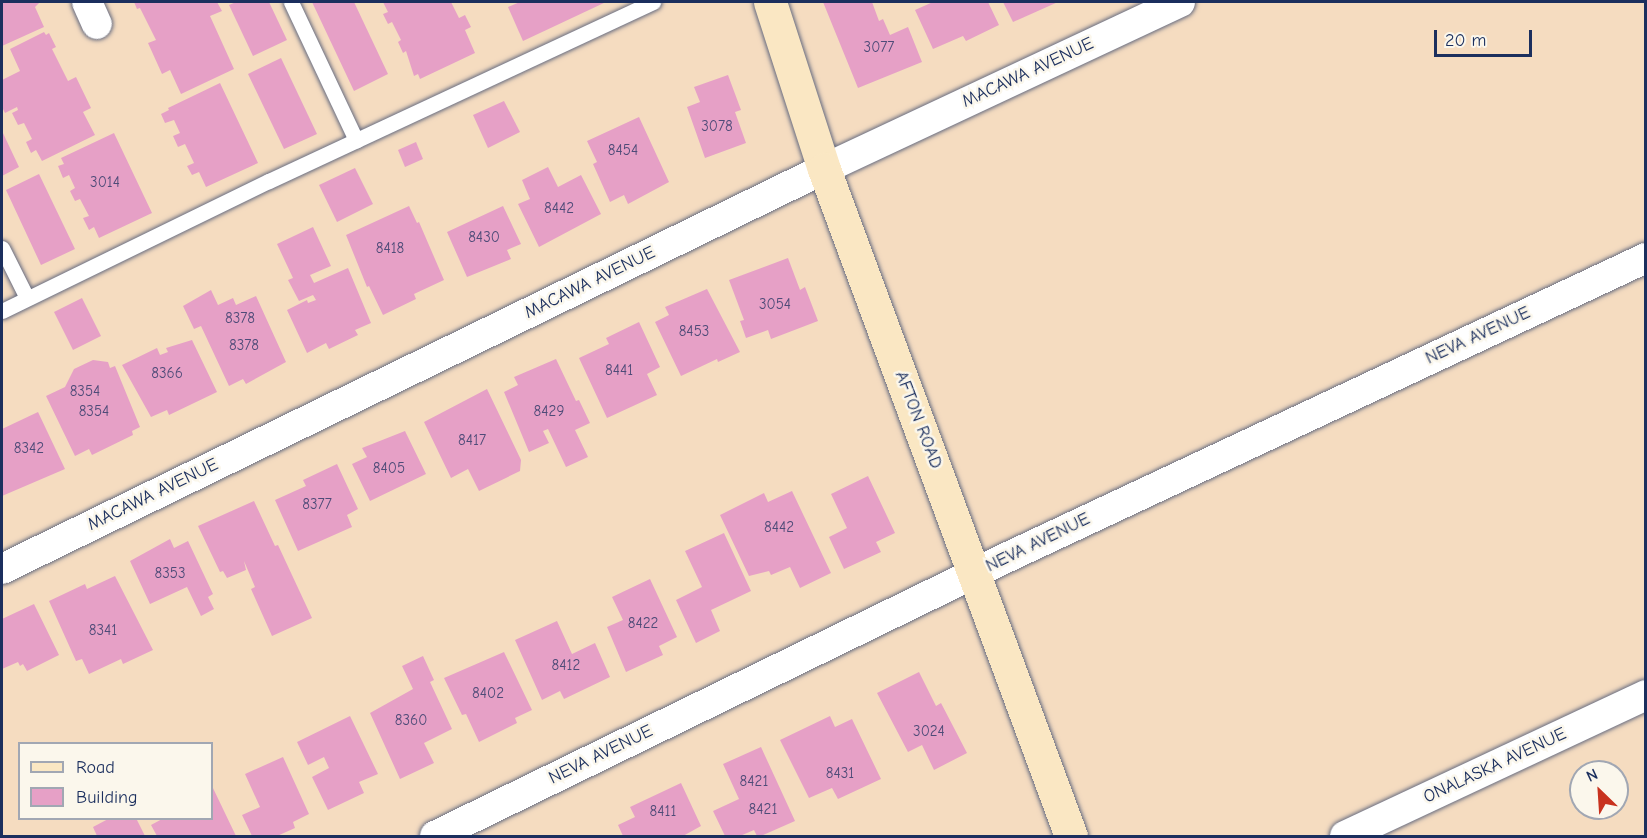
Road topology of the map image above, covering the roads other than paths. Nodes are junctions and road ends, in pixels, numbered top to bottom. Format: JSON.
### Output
{"nodes":[{"id":1,"x":291,"y":2,"type":"edge"},
{"id":2,"x":653,"y":2,"type":"edge"},
{"id":3,"x":770,"y":2,"type":"edge"},
{"id":4,"x":1180,"y":2,"type":"edge"},
{"id":5,"x":356,"y":140,"type":"junction"},
{"id":6,"x":824,"y":169,"type":"junction"},
{"id":7,"x":2,"y":248,"type":"edge"},
{"id":8,"x":1646,"y":258,"type":"edge"},
{"id":9,"x":27,"y":298,"type":"junction"},
{"id":10,"x":2,"y":310,"type":"edge"},
{"id":11,"x":2,"y":569,"type":"edge"},
{"id":12,"x":975,"y":573,"type":"junction"},
{"id":13,"x":1646,"y":695,"type":"edge"},
{"id":14,"x":435,"y":837,"type":"edge"},
{"id":15,"x":1071,"y":837,"type":"edge"},
{"id":16,"x":1345,"y":837,"type":"edge"}],
"edges":[{"from":1,"to":5,"type":"lane"},
{"from":2,"to":5,"type":"lane"},
{"from":3,"to":6,"type":"street","name":"AFTON ROAD"},
{"from":4,"to":6,"type":"street","name":"MACAWA AVENUE"},
{"from":5,"to":9,"type":"lane"},
{"from":6,"to":11,"type":"street","name":"MACAWA AVENUE"},
{"from":6,"to":12,"type":"street","name":"AFTON ROAD"},
{"from":7,"to":9,"type":"lane"},
{"from":8,"to":12,"type":"street","name":"NEVA AVENUE"},
{"from":9,"to":10,"type":"lane"},
{"from":12,"to":14,"type":"street","name":"NEVA AVENUE"},
{"from":12,"to":15,"type":"street","name":"AFTON ROAD"},
{"from":13,"to":16,"type":"street","name":"ONALASKA AVENUE"}]}
